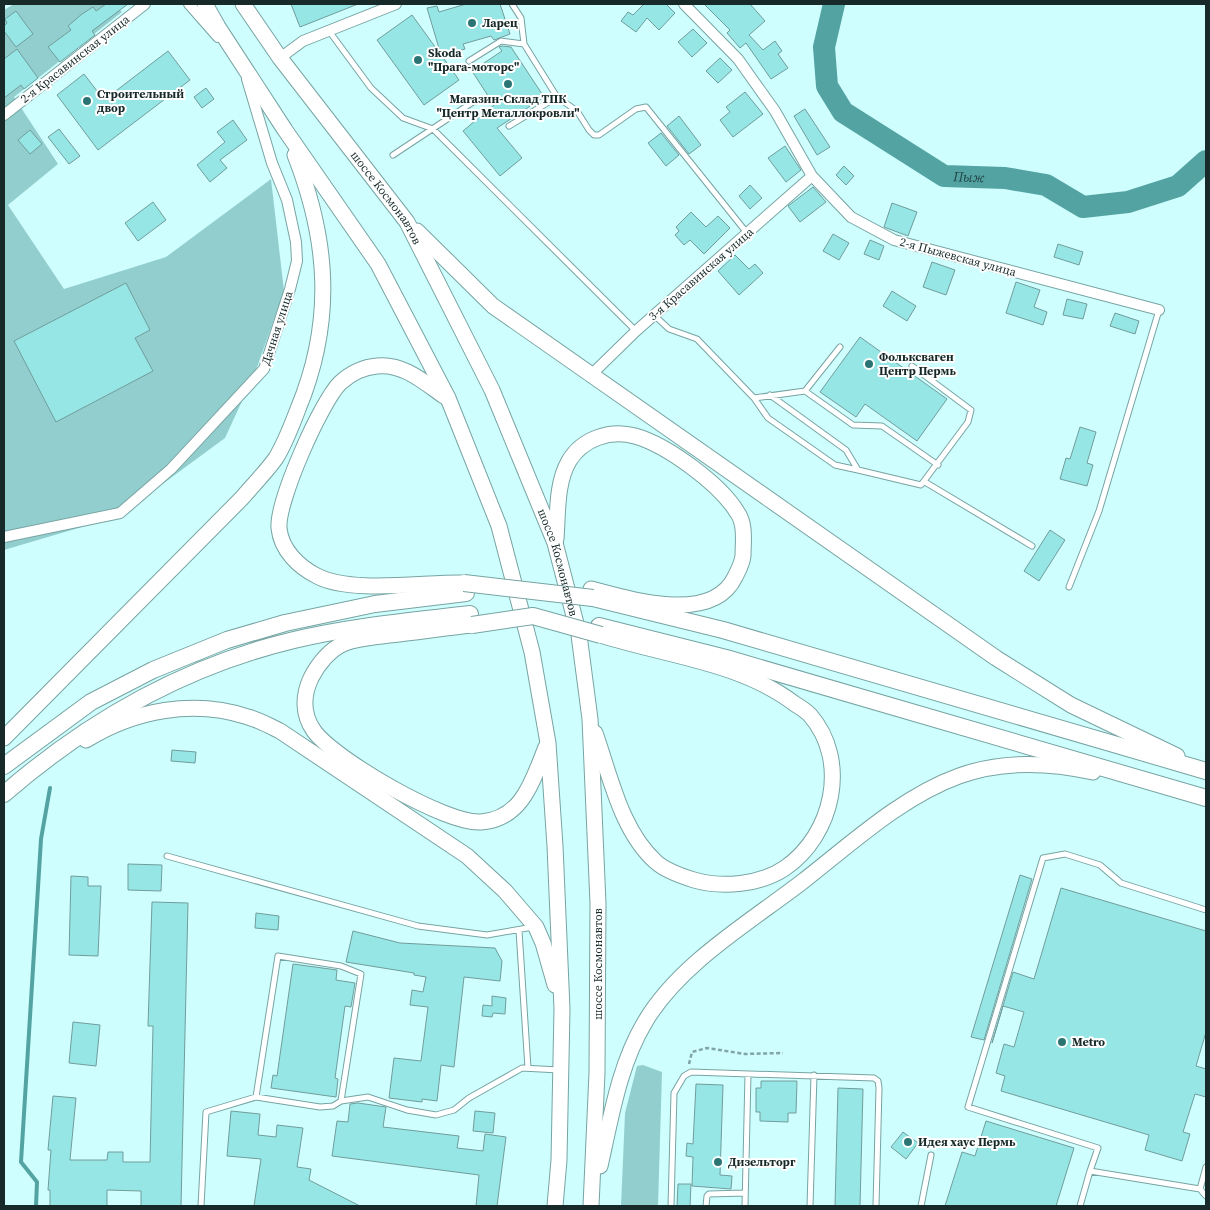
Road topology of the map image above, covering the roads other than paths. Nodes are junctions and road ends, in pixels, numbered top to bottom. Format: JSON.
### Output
{"nodes":[{"id":1,"x":146,"y":4,"type":"edge"},
{"id":2,"x":189,"y":4,"type":"edge"},
{"id":3,"x":205,"y":4,"type":"edge"},
{"id":4,"x":243,"y":4,"type":"edge"},
{"id":5,"x":395,"y":4,"type":"edge"},
{"id":6,"x":512,"y":4,"type":"edge"},
{"id":7,"x":684,"y":4,"type":"edge"},
{"id":8,"x":328,"y":30,"type":"junction"},
{"id":9,"x":524,"y":44,"type":"junction"},
{"id":10,"x":280,"y":58,"type":"junction"},
{"id":11,"x":469,"y":61,"type":"dead end"},
{"id":12,"x":241,"y":63,"type":"junction"},
{"id":13,"x":556,"y":97,"type":"junction"},
{"id":14,"x":476,"y":100,"type":"dead end"},
{"id":15,"x":4,"y":115,"type":"edge"},
{"id":16,"x":509,"y":126,"type":"dead end"},
{"id":17,"x":433,"y":129,"type":"junction"},
{"id":18,"x":286,"y":130,"type":"junction"},
{"id":19,"x":393,"y":155,"type":"dead end"},
{"id":20,"x":812,"y":176,"type":"junction"},
{"id":21,"x":407,"y":222,"type":"junction"},
{"id":22,"x":747,"y":233,"type":"junction"},
{"id":23,"x":1159,"y":310,"type":"joint"},
{"id":24,"x":654,"y":315,"type":"junction"},
{"id":25,"x":636,"y":331,"type":"junction"},
{"id":26,"x":840,"y":348,"type":"dead end"},
{"id":27,"x":912,"y":366,"type":"dead end"},
{"id":28,"x":592,"y":374,"type":"junction"},
{"id":29,"x":805,"y":391,"type":"junction"},
{"id":30,"x":770,"y":396,"type":"junction"},
{"id":31,"x":448,"y":398,"type":"junction"},
{"id":32,"x":754,"y":398,"type":"junction"},
{"id":33,"x":938,"y":465,"type":"junction"},
{"id":34,"x":858,"y":470,"type":"junction"},
{"id":35,"x":925,"y":482,"type":"junction"},
{"id":36,"x":4,"y":536,"type":"edge"},
{"id":37,"x":555,"y":543,"type":"junction"},
{"id":38,"x":1032,"y":546,"type":"dead end"},
{"id":39,"x":1069,"y":587,"type":"dead end"},
{"id":40,"x":465,"y":588,"type":"junction"},
{"id":41,"x":592,"y":594,"type":"junction"},
{"id":42,"x":471,"y":619,"type":"junction"},
{"id":43,"x":600,"y":631,"type":"junction"},
{"id":44,"x":590,"y":719,"type":"junction"},
{"id":45,"x":4,"y":738,"type":"edge"},
{"id":46,"x":548,"y":744,"type":"junction"},
{"id":47,"x":4,"y":766,"type":"edge"},
{"id":48,"x":1206,"y":767,"type":"edge"},
{"id":49,"x":1206,"y":772,"type":"edge"},
{"id":50,"x":1181,"y":790,"type":"junction"},
{"id":51,"x":4,"y":794,"type":"edge"},
{"id":52,"x":1206,"y":798,"type":"edge"},
{"id":53,"x":4,"y":800,"type":"edge"},
{"id":54,"x":167,"y":856,"type":"dead end"},
{"id":55,"x":1206,"y":910,"type":"edge"},
{"id":56,"x":536,"y":926,"type":"junction"},
{"id":57,"x":519,"y":931,"type":"junction"},
{"id":58,"x":562,"y":1009,"type":"junction"},
{"id":59,"x":528,"y":1068,"type":"junction"},
{"id":60,"x":562,"y":1070,"type":"junction"},
{"id":61,"x":748,"y":1074,"type":"junction"},
{"id":62,"x":814,"y":1075,"type":"junction"},
{"id":63,"x":256,"y":1097,"type":"junction"},
{"id":64,"x":341,"y":1101,"type":"junction"},
{"id":65,"x":931,"y":1155,"type":"dead end"},
{"id":66,"x":1206,"y":1167,"type":"edge"},
{"id":67,"x":1090,"y":1171,"type":"junction"},
{"id":68,"x":1200,"y":1188,"type":"junction"},
{"id":69,"x":745,"y":1194,"type":"junction"},
{"id":70,"x":1206,"y":1196,"type":"edge"},
{"id":71,"x":591,"y":1203,"type":"edge"},
{"id":72,"x":201,"y":1206,"type":"edge"},
{"id":73,"x":555,"y":1206,"type":"edge"},
{"id":74,"x":671,"y":1206,"type":"edge"},
{"id":75,"x":706,"y":1206,"type":"edge"},
{"id":76,"x":745,"y":1206,"type":"edge"},
{"id":77,"x":810,"y":1206,"type":"edge"},
{"id":78,"x":876,"y":1206,"type":"edge"},
{"id":79,"x":922,"y":1206,"type":"edge"},
{"id":80,"x":1080,"y":1206,"type":"edge"}],
"edges":[{"from":1,"to":15,"type":"street","name":"2-я Красавинская улица"},
{"from":2,"to":12,"type":"street"},
{"from":3,"to":12,"type":"main road"},
{"from":4,"to":10,"type":"main road","name":"шоссе Космонавтов"},
{"from":5,"to":8,"type":"street"},
{"from":6,"to":9,"type":"lane"},
{"from":7,"to":20,"type":"street","name":"2-я Пыжевская улица"},
{"from":8,"to":10,"type":"street"},
{"from":8,"to":17,"type":"lane"},
{"from":9,"to":11,"type":"lane"},
{"from":9,"to":13,"type":"lane"},
{"from":10,"to":21,"type":"main road","name":"шоссе Космонавтов"},
{"from":12,"to":18,"type":"main road"},
{"from":12,"to":36,"type":"street","name":"Дачная улица"},
{"from":13,"to":16,"type":"lane"},
{"from":13,"to":22,"type":"lane"},
{"from":14,"to":17,"type":"lane"},
{"from":17,"to":19,"type":"lane"},
{"from":17,"to":25,"type":"lane"},
{"from":18,"to":31,"type":"main road"},
{"from":18,"to":45,"type":"main road"},
{"from":20,"to":22,"type":"street","name":"3-я Красавинская улица"},
{"from":20,"to":23,"type":"street","name":"2-я Пыжевская улица"},
{"from":21,"to":28,"type":"main road"},
{"from":21,"to":37,"type":"main road","name":"шоссе Космонавтов"},
{"from":22,"to":24,"type":"street","name":"3-я Красавинская улица"},
{"from":23,"to":39,"type":"lane"},
{"from":24,"to":25,"type":"street","name":"3-я Красавинская улица"},
{"from":24,"to":32,"type":"lane"},
{"from":25,"to":28,"type":"street","name":"3-я Красавинская улица"},
{"from":26,"to":29,"type":"lane"},
{"from":27,"to":33,"type":"lane"},
{"from":28,"to":48,"type":"main road"},
{"from":29,"to":30,"type":"lane"},
{"from":29,"to":33,"type":"lane"},
{"from":30,"to":32,"type":"lane"},
{"from":30,"to":34,"type":"lane"},
{"from":31,"to":40,"type":"main road"},
{"from":31,"to":46,"type":"main road"},
{"from":32,"to":34,"type":"lane"},
{"from":33,"to":35,"type":"lane"},
{"from":34,"to":35,"type":"lane"},
{"from":35,"to":38,"type":"lane"},
{"from":37,"to":41,"type":"main road"},
{"from":37,"to":44,"type":"main road","name":"шоссе Космонавтов"},
{"from":40,"to":41,"type":"highway","bridge":true},
{"from":40,"to":47,"type":"highway"},
{"from":41,"to":49,"type":"highway"},
{"from":42,"to":43,"type":"highway","bridge":true},
{"from":42,"to":46,"type":"main road"},
{"from":42,"to":51,"type":"highway"},
{"from":43,"to":44,"type":"main road"},
{"from":43,"to":50,"type":"highway"},
{"from":44,"to":71,"type":"main road","name":"шоссе Космонавтов"},
{"from":46,"to":58,"type":"main road"},
{"from":50,"to":52,"type":"highway"},
{"from":50,"to":71,"type":"main road"},
{"from":53,"to":56,"type":"main road"},
{"from":54,"to":57,"type":"lane"},
{"from":55,"to":67,"type":"lane"},
{"from":56,"to":57,"type":"lane"},
{"from":56,"to":58,"type":"main road"},
{"from":57,"to":59,"type":"lane"},
{"from":58,"to":60,"type":"main road"},
{"from":59,"to":60,"type":"lane"},
{"from":59,"to":64,"type":"lane"},
{"from":60,"to":73,"type":"main road"},
{"from":61,"to":62,"type":"lane"},
{"from":61,"to":69,"type":"lane"},
{"from":61,"to":74,"type":"lane"},
{"from":62,"to":77,"type":"lane"},
{"from":62,"to":78,"type":"lane"},
{"from":63,"to":64,"type":"lane"},
{"from":63,"to":64,"type":"lane"},
{"from":63,"to":72,"type":"lane"},
{"from":65,"to":79,"type":"lane"},
{"from":66,"to":68,"type":"lane"},
{"from":67,"to":68,"type":"lane"},
{"from":67,"to":80,"type":"lane"},
{"from":68,"to":70,"type":"lane"},
{"from":69,"to":75,"type":"lane"},
{"from":69,"to":76,"type":"lane"}]}
